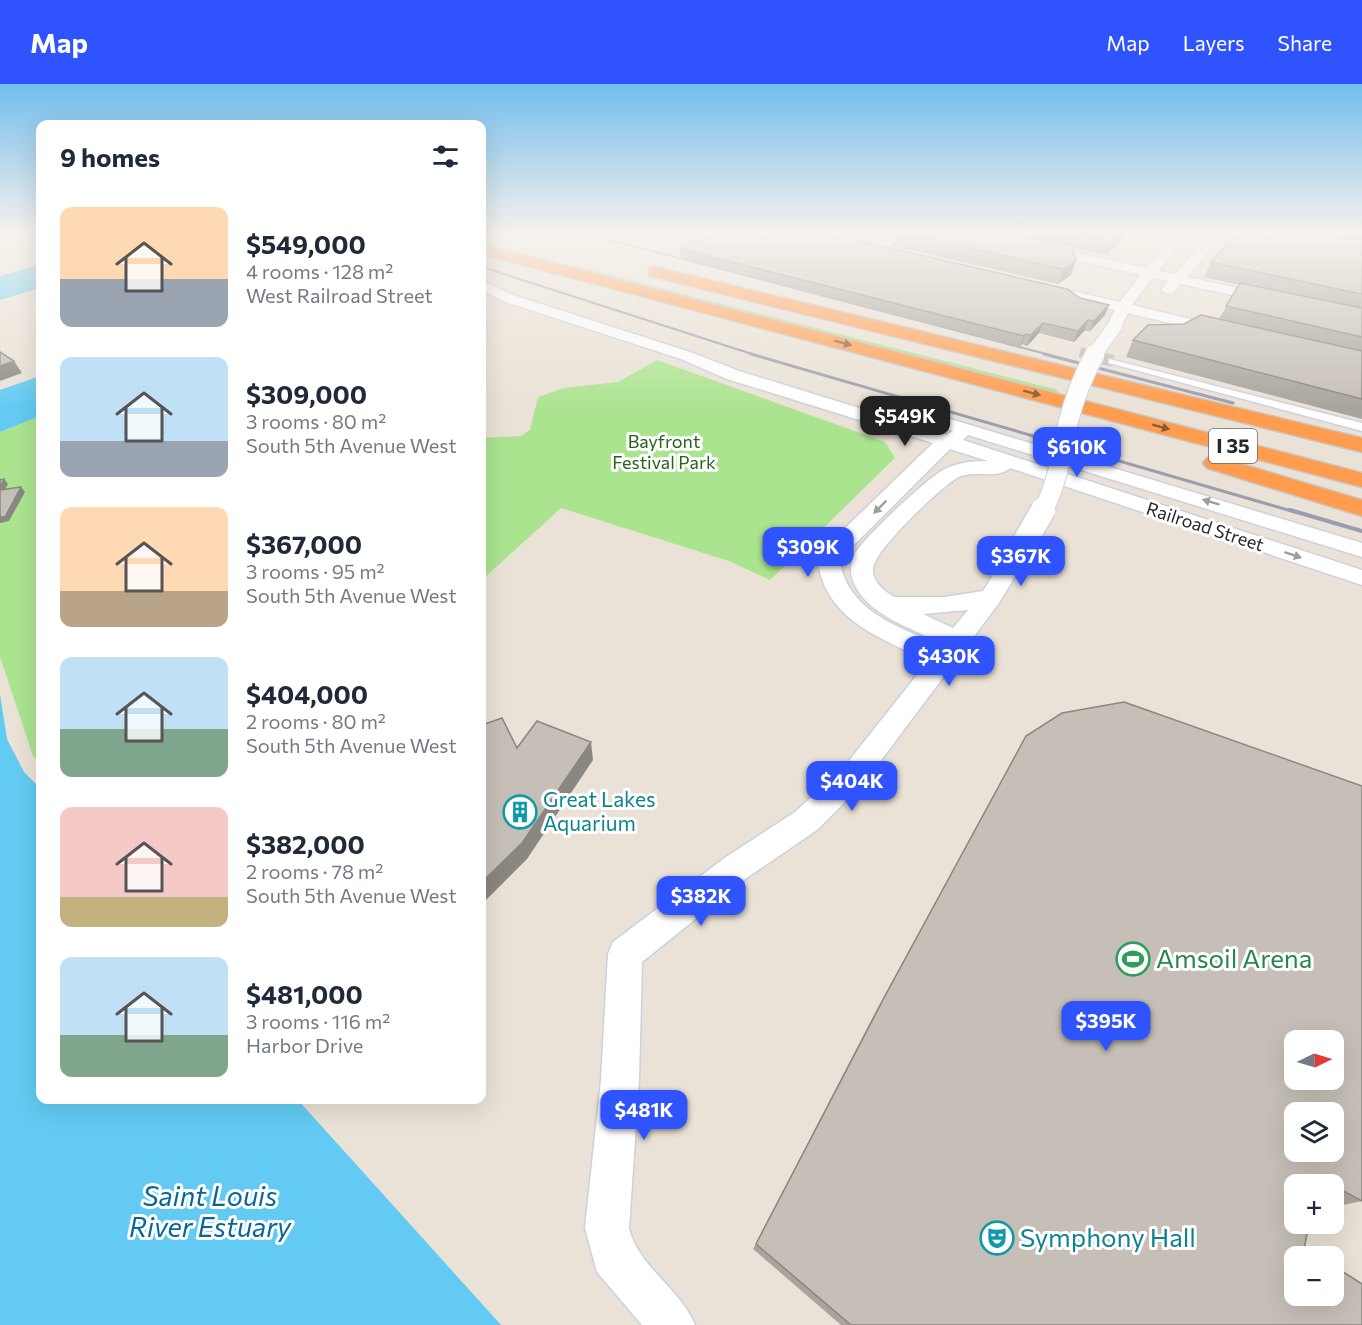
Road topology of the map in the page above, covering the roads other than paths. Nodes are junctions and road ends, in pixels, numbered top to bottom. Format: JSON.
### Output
{"nodes":[{"id":1,"x":496,"y":292,"type":"edge"},
{"id":2,"x":636,"y":292,"type":"edge"},
{"id":3,"x":677,"y":292,"type":"edge"},
{"id":4,"x":689,"y":292,"type":"edge"},
{"id":5,"x":736,"y":292,"type":"edge"},
{"id":6,"x":1059,"y":292,"type":"edge"},
{"id":7,"x":1134,"y":292,"type":"edge"},
{"id":8,"x":1166,"y":292,"type":"edge"},
{"id":9,"x":1238,"y":292,"type":"edge"},
{"id":10,"x":1283,"y":302,"type":"edge"},
{"id":11,"x":1123,"y":307,"type":"junction"},
{"id":12,"x":1143,"y":312,"type":"junction"},
{"id":13,"x":1115,"y":326,"type":"junction"},
{"id":14,"x":1239,"y":334,"type":"edge"},
{"id":15,"x":687,"y":356,"type":"junction"},
{"id":16,"x":1113,"y":361,"type":"tunnel mouth"},
{"id":17,"x":1083,"y":376,"type":"junction"},
{"id":18,"x":1109,"y":405,"type":"junction"},
{"id":19,"x":873,"y":419,"type":"junction"},
{"id":20,"x":1069,"y":420,"type":"junction"},
{"id":21,"x":1362,"y":426,"type":"edge"},
{"id":22,"x":960,"y":439,"type":"junction"},
{"id":23,"x":1362,"y":445,"type":"edge"},
{"id":24,"x":1362,"y":461,"type":"edge"},
{"id":25,"x":1219,"y":464,"type":"junction"},
{"id":26,"x":921,"y":466,"type":"junction"},
{"id":27,"x":1038,"y":471,"type":"junction"},
{"id":28,"x":1362,"y":480,"type":"edge"},
{"id":29,"x":921,"y":497,"type":"junction"},
{"id":30,"x":1362,"y":500,"type":"edge"},
{"id":31,"x":1362,"y":508,"type":"edge"},
{"id":32,"x":1362,"y":550,"type":"edge"},
{"id":33,"x":1362,"y":578,"type":"edge"},
{"id":34,"x":991,"y":597,"type":"junction"},
{"id":35,"x":879,"y":599,"type":"junction"},
{"id":36,"x":950,"y":649,"type":"junction"},
{"id":37,"x":672,"y":1325,"type":"edge"}],
"edges":[{"from":1,"to":15,"type":"street"},
{"from":2,"to":20,"type":"highway"},
{"from":3,"to":18,"type":"highway","number":"I 35","one_way":true},
{"from":4,"to":18,"type":"highway","number":"I 35"},
{"from":5,"to":17,"type":"highway"},
{"from":6,"to":11,"type":"street"},
{"from":7,"to":11,"type":"street"},
{"from":8,"to":12,"type":"street"},
{"from":9,"to":10,"type":"street"},
{"from":11,"to":12,"type":"street"},
{"from":11,"to":13,"type":"street"},
{"from":12,"to":13,"type":"street"},
{"from":12,"to":14,"type":"street"},
{"from":13,"to":17,"type":"street","bridge":true},
{"from":15,"to":19,"type":"street"},
{"from":15,"to":22,"type":"street"},
{"from":16,"to":21,"type":"street"},
{"from":17,"to":20,"type":"street","bridge":true},
{"from":17,"to":23,"type":"highway"},
{"from":18,"to":24,"type":"highway","number":"I 35"},
{"from":18,"to":28,"type":"highway","number":"I 35","one_way":true},
{"from":19,"to":22,"type":"street"},
{"from":19,"to":26,"type":"street"},
{"from":20,"to":25,"type":"highway"},
{"from":20,"to":34,"type":"street","bridge":true},
{"from":22,"to":26,"type":"street"},
{"from":22,"to":27,"type":"street","name":"Railroad Street"},
{"from":22,"to":29,"type":"street"},
{"from":32,"to":22,"type":"street","name":"Railroad Street","one_way":true},
{"from":25,"to":30,"type":"highway"},
{"from":25,"to":31,"type":"highway"},
{"from":26,"to":36,"type":"street","one_way":true},
{"from":27,"to":29,"type":"street"},
{"from":27,"to":33,"type":"street","name":"Railroad Street","one_way":true},
{"from":29,"to":35,"type":"street"},
{"from":34,"to":35,"type":"street"},
{"from":34,"to":36,"type":"street"},
{"from":35,"to":36,"type":"street"},
{"from":36,"to":37,"type":"street"}]}
